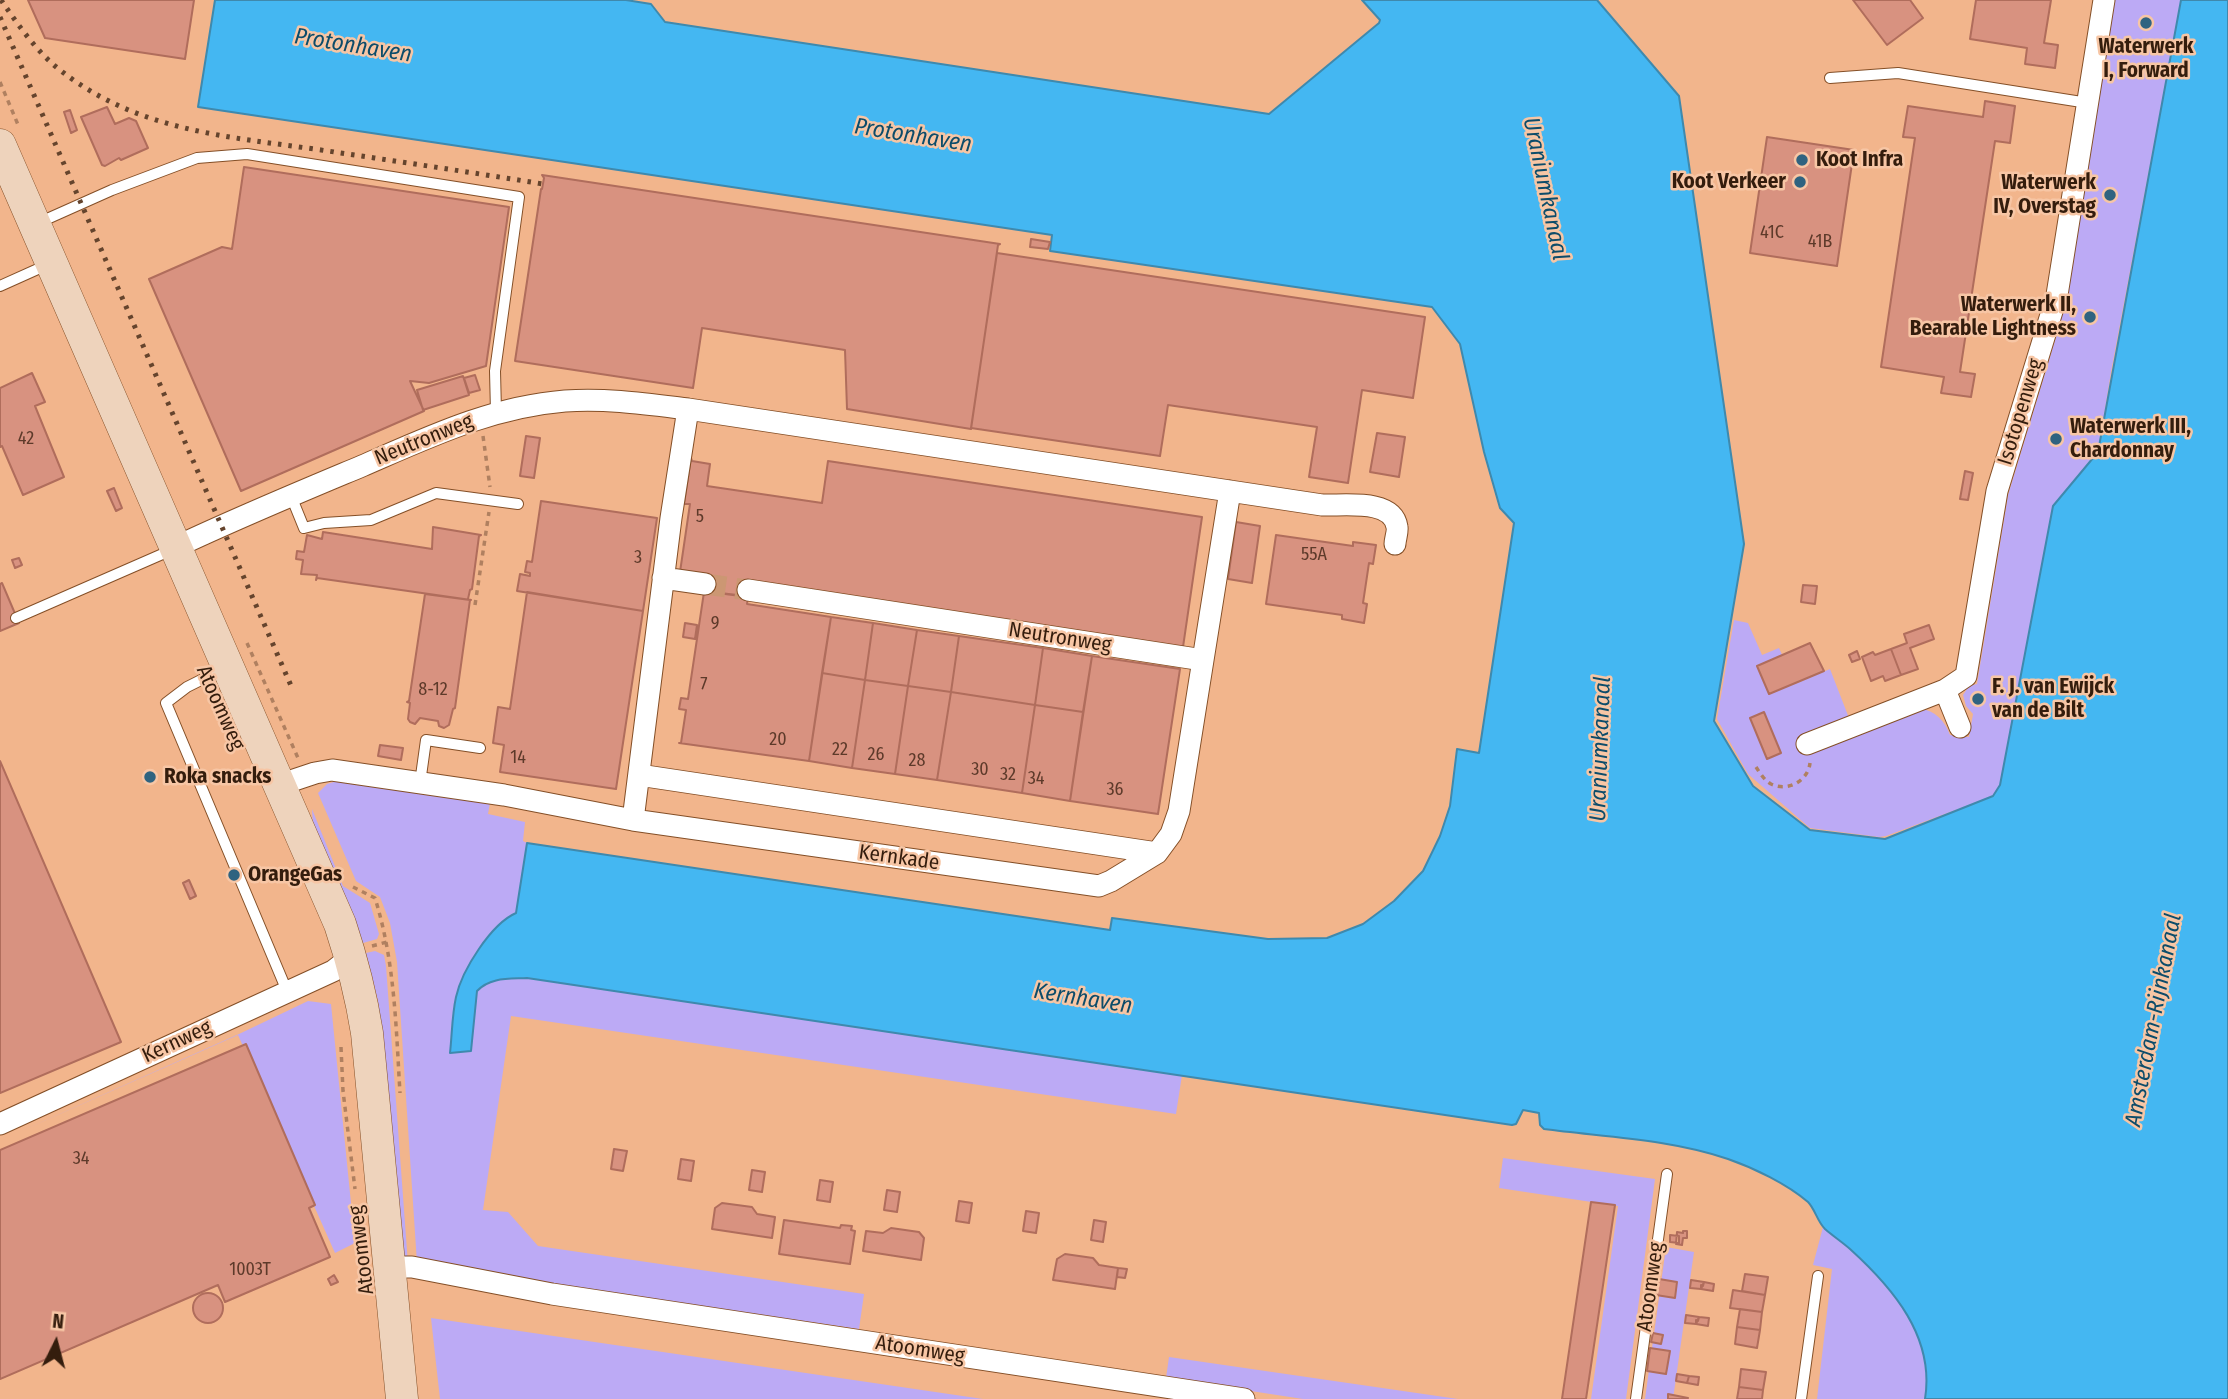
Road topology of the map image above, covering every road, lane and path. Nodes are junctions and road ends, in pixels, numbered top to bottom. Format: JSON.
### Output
{"nodes":[{"id":1,"x":2104,"y":0,"type":"edge"},
{"id":2,"x":1830,"y":78,"type":"dead end"},
{"id":3,"x":2088,"y":103,"type":"junction"},
{"id":4,"x":0,"y":145,"type":"edge"},
{"id":5,"x":35,"y":224,"type":"junction"},
{"id":6,"x":52,"y":263,"type":"junction"},
{"id":7,"x":0,"y":286,"type":"edge"},
{"id":8,"x":688,"y":409,"type":"junction"},
{"id":9,"x":496,"y":412,"type":"junction"},
{"id":10,"x":1230,"y":491,"type":"junction"},
{"id":11,"x":291,"y":496,"type":"junction"},
{"id":12,"x":518,"y":504,"type":"dead end"},
{"id":13,"x":1395,"y":544,"type":"dead end"},
{"id":14,"x":176,"y":547,"type":"junction"},
{"id":15,"x":663,"y":578,"type":"junction"},
{"id":16,"x":705,"y":584,"type":"tunnel mouth"},
{"id":17,"x":748,"y":590,"type":"tunnel mouth"},
{"id":18,"x":16,"y":618,"type":"dead end"},
{"id":19,"x":1203,"y":660,"type":"junction"},
{"id":20,"x":228,"y":667,"type":"junction"},
{"id":21,"x":1945,"y":690,"type":"junction"},
{"id":22,"x":1960,"y":727,"type":"dead end"},
{"id":23,"x":1807,"y":744,"type":"joint"},
{"id":24,"x":480,"y":748,"type":"dead end"},
{"id":25,"x":1756,"y":767,"type":"dead end"},
{"id":26,"x":639,"y":775,"type":"junction"},
{"id":27,"x":420,"y":783,"type":"junction"},
{"id":28,"x":279,"y":785,"type":"junction"},
{"id":29,"x":633,"y":820,"type":"junction"},
{"id":30,"x":1157,"y":852,"type":"junction"},
{"id":31,"x":351,"y":957,"type":"junction"},
{"id":32,"x":287,"y":991,"type":"junction"},
{"id":33,"x":340,"y":1035,"type":"dead end"},
{"id":34,"x":0,"y":1124,"type":"edge"},
{"id":35,"x":1667,"y":1174,"type":"dead end"},
{"id":36,"x":356,"y":1200,"type":"dead end"},
{"id":37,"x":389,"y":1267,"type":"junction"},
{"id":38,"x":1818,"y":1276,"type":"dead end"},
{"id":39,"x":402,"y":1399,"type":"edge"},
{"id":40,"x":1244,"y":1399,"type":"edge"},
{"id":41,"x":1636,"y":1399,"type":"edge"},
{"id":42,"x":1801,"y":1399,"type":"edge"}],
"edges":[{"from":1,"to":3,"type":"street","name":"Isotopenweg"},
{"from":2,"to":3,"type":"lane"},
{"from":3,"to":21,"type":"street","name":"Isotopenweg"},
{"from":4,"to":5,"type":"street","name":"Atoomweg"},
{"from":5,"to":6,"type":"street","name":"Atoomweg"},
{"from":5,"to":9,"type":"lane"},
{"from":6,"to":7,"type":"lane"},
{"from":6,"to":14,"type":"street","name":"Atoomweg"},
{"from":8,"to":9,"type":"street","name":"Neutronweg"},
{"from":8,"to":10,"type":"street","name":"Neutronweg"},
{"from":8,"to":15,"type":"street"},
{"from":9,"to":11,"type":"street","name":"Neutronweg"},
{"from":10,"to":13,"type":"street","name":"Neutronweg"},
{"from":10,"to":19,"type":"street"},
{"from":11,"to":12,"type":"lane"},
{"from":11,"to":14,"type":"street","name":"Neutronweg"},
{"from":14,"to":18,"type":"lane"},
{"from":14,"to":20,"type":"street","name":"Atoomweg"},
{"from":15,"to":16,"type":"street"},
{"from":15,"to":26,"type":"street"},
{"from":17,"to":19,"type":"street","name":"Neutronweg"},
{"from":19,"to":30,"type":"street","name":"Kernkade"},
{"from":20,"to":28,"type":"street","name":"Atoomweg"},
{"from":20,"to":32,"type":"lane"},
{"from":21,"to":22,"type":"street"},
{"from":21,"to":23,"type":"street","name":"Isotopenweg"},
{"from":23,"to":25,"type":"path"},
{"from":24,"to":27,"type":"lane"},
{"from":26,"to":29,"type":"street"},
{"from":26,"to":30,"type":"street","name":"Kernkade"},
{"from":27,"to":28,"type":"street","name":"Kernkade"},
{"from":27,"to":29,"type":"street","name":"Kernkade"},
{"from":28,"to":31,"type":"street","name":"Atoomweg"},
{"from":29,"to":30,"type":"street","name":"Kernkade"},
{"from":31,"to":32,"type":"street","name":"Kernweg"},
{"from":31,"to":37,"type":"street","name":"Atoomweg"},
{"from":32,"to":34,"type":"street","name":"Kernweg"},
{"from":33,"to":36,"type":"path","name":"Atoomweg"},
{"from":35,"to":41,"type":"lane","name":"Atoomweg"},
{"from":37,"to":39,"type":"street","name":"Atoomweg"},
{"from":37,"to":40,"type":"street","name":"Atoomweg"},
{"from":38,"to":42,"type":"lane"}]}
